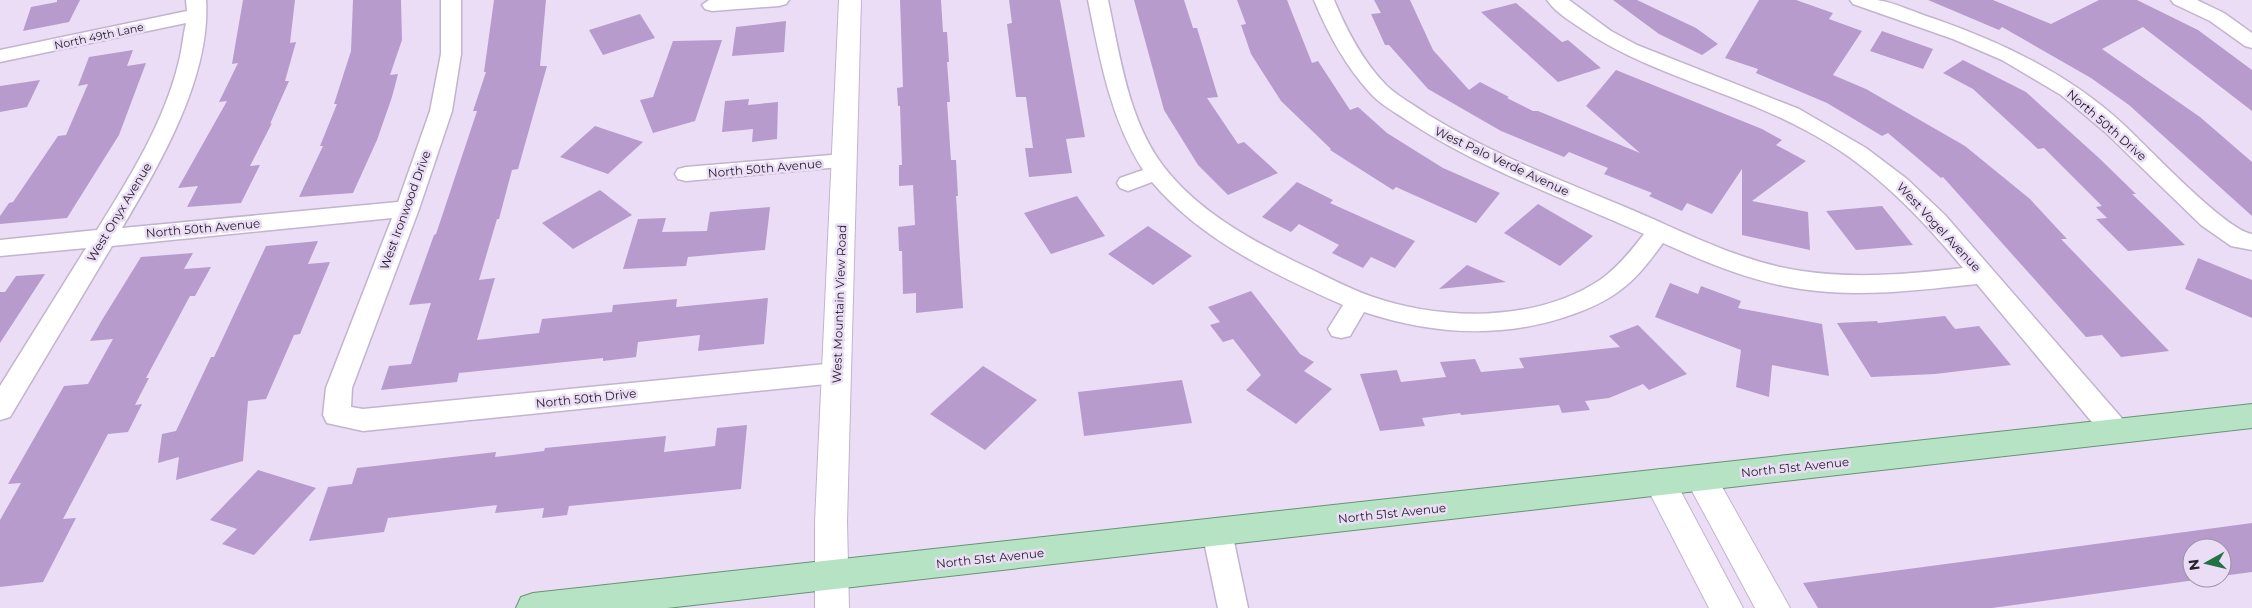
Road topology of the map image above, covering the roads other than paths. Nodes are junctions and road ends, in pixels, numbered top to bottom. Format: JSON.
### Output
{"nodes":[{"id":1,"x":451,"y":0,"type":"edge"},
{"id":2,"x":779,"y":0,"type":"edge"},
{"id":3,"x":850,"y":0,"type":"edge"},
{"id":4,"x":1098,"y":0,"type":"edge"},
{"id":5,"x":1324,"y":0,"type":"edge"},
{"id":6,"x":1557,"y":0,"type":"edge"},
{"id":7,"x":1860,"y":0,"type":"edge"},
{"id":8,"x":2181,"y":0,"type":"edge"},
{"id":9,"x":712,"y":5,"type":"dead end"},
{"id":10,"x":197,"y":8,"type":"edge"},
{"id":11,"x":2252,"y":42,"type":"edge"},
{"id":12,"x":0,"y":56,"type":"edge"},
{"id":13,"x":843,"y":161,"type":"junction"},
{"id":14,"x":1156,"y":172,"type":"junction"},
{"id":15,"x":686,"y":174,"type":"dead end"},
{"id":16,"x":1128,"y":183,"type":"dead end"},
{"id":17,"x":406,"y":209,"type":"junction"},
{"id":18,"x":1659,"y":232,"type":"junction"},
{"id":19,"x":105,"y":237,"type":"junction"},
{"id":20,"x":2252,"y":242,"type":"edge"},
{"id":21,"x":0,"y":248,"type":"edge"},
{"id":22,"x":1983,"y":275,"type":"junction"},
{"id":23,"x":1358,"y":301,"type":"junction"},
{"id":24,"x":1341,"y":329,"type":"dead end"},
{"id":25,"x":836,"y":374,"type":"junction"},
{"id":26,"x":0,"y":409,"type":"edge"},
{"id":27,"x":336,"y":415,"type":"joint"},
{"id":28,"x":2252,"y":416,"type":"edge"},
{"id":29,"x":2116,"y":431,"type":"junction"},
{"id":30,"x":1701,"y":478,"type":"junction"},
{"id":31,"x":1660,"y":482,"type":"junction"},
{"id":32,"x":1216,"y":532,"type":"junction"},
{"id":33,"x":833,"y":574,"type":"junction"},
{"id":34,"x":532,"y":608,"type":"edge"},
{"id":35,"x":832,"y":608,"type":"edge"},
{"id":36,"x":1233,"y":608,"type":"edge"},
{"id":37,"x":1726,"y":608,"type":"edge"},
{"id":38,"x":1773,"y":608,"type":"edge"}],
"edges":[{"from":1,"to":17,"type":"street","name":"West Ironwood Drive"},
{"from":2,"to":9,"type":"street"},
{"from":3,"to":13,"type":"street","name":"West Mountain View Road"},
{"from":4,"to":14,"type":"street"},
{"from":5,"to":18,"type":"street","name":"West Palo Verde Avenue"},
{"from":6,"to":22,"type":"street","name":"West Vogel Avenue"},
{"from":7,"to":20,"type":"street","name":"North 50th Drive"},
{"from":8,"to":11,"type":"street"},
{"from":10,"to":12,"type":"street","name":"North 49th Lane"},
{"from":10,"to":19,"type":"street","name":"West Onyx Avenue"},
{"from":13,"to":15,"type":"street","name":"North 50th Avenue"},
{"from":13,"to":25,"type":"street","name":"West Mountain View Road"},
{"from":14,"to":16,"type":"street"},
{"from":14,"to":23,"type":"street"},
{"from":17,"to":19,"type":"street","name":"North 50th Avenue"},
{"from":17,"to":27,"type":"street","name":"West Ironwood Drive"},
{"from":18,"to":22,"type":"street"},
{"from":18,"to":23,"type":"street"},
{"from":19,"to":21,"type":"street","name":"North 50th Avenue"},
{"from":19,"to":26,"type":"street","name":"West Onyx Avenue"},
{"from":22,"to":29,"type":"street","name":"West Vogel Avenue"},
{"from":23,"to":24,"type":"street"},
{"from":25,"to":27,"type":"street","name":"North 50th Drive"},
{"from":25,"to":33,"type":"street","name":"West Mountain View Road"},
{"from":28,"to":29,"type":"main road","name":"North 51st Avenue"},
{"from":29,"to":30,"type":"main road","name":"North 51st Avenue"},
{"from":30,"to":31,"type":"main road","name":"North 51st Avenue"},
{"from":30,"to":38,"type":"street"},
{"from":31,"to":32,"type":"main road","name":"North 51st Avenue"},
{"from":31,"to":37,"type":"street"},
{"from":32,"to":33,"type":"main road","name":"North 51st Avenue"},
{"from":32,"to":36,"type":"street"},
{"from":33,"to":34,"type":"main road","name":"North 51st Avenue"},
{"from":33,"to":35,"type":"street","name":"West Mountain View Road"}]}
